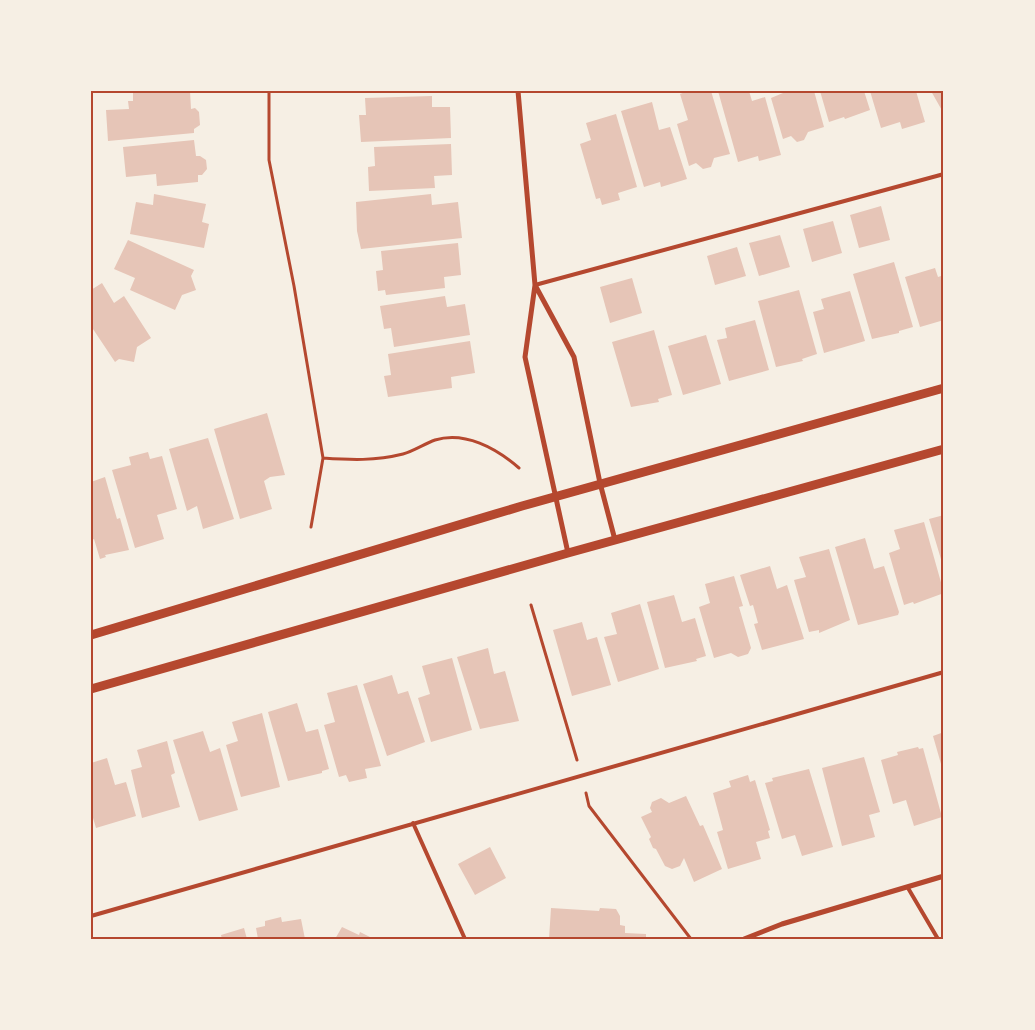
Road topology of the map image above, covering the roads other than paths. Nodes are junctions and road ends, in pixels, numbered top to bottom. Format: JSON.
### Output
{"nodes":[{"id":1,"x":518,"y":91,"type":"edge"},
{"id":2,"x":944,"y":174,"type":"edge"},
{"id":3,"x":535,"y":285,"type":"junction"},
{"id":4,"x":944,"y":388,"type":"edge"},
{"id":5,"x":944,"y":449,"type":"edge"},
{"id":6,"x":600,"y":483,"type":"junction"},
{"id":7,"x":556,"y":496,"type":"junction"},
{"id":8,"x":615,"y":540,"type":"junction"},
{"id":9,"x":568,"y":553,"type":"junction"},
{"id":10,"x":91,"y":635,"type":"edge"},
{"id":11,"x":944,"y":672,"type":"edge"},
{"id":12,"x":91,"y":689,"type":"edge"},
{"id":13,"x":413,"y":823,"type":"junction"},
{"id":14,"x":944,"y":876,"type":"edge"},
{"id":15,"x":908,"y":888,"type":"junction"},
{"id":16,"x":91,"y":916,"type":"edge"},
{"id":17,"x":465,"y":939,"type":"edge"},
{"id":18,"x":744,"y":939,"type":"edge"},
{"id":19,"x":938,"y":939,"type":"edge"}],
"edges":[{"from":1,"to":3,"type":"street"},
{"from":2,"to":3,"type":"lane"},
{"from":3,"to":6,"type":"street"},
{"from":3,"to":7,"type":"street"},
{"from":4,"to":6,"type":"street"},
{"from":5,"to":8,"type":"street"},
{"from":6,"to":7,"type":"street"},
{"from":6,"to":8,"type":"street"},
{"from":7,"to":9,"type":"street"},
{"from":7,"to":10,"type":"street"},
{"from":8,"to":9,"type":"street"},
{"from":9,"to":12,"type":"street"},
{"from":11,"to":13,"type":"lane"},
{"from":13,"to":16,"type":"lane"},
{"from":13,"to":17,"type":"lane"},
{"from":14,"to":15,"type":"street"},
{"from":15,"to":18,"type":"street"},
{"from":15,"to":19,"type":"lane"}]}
